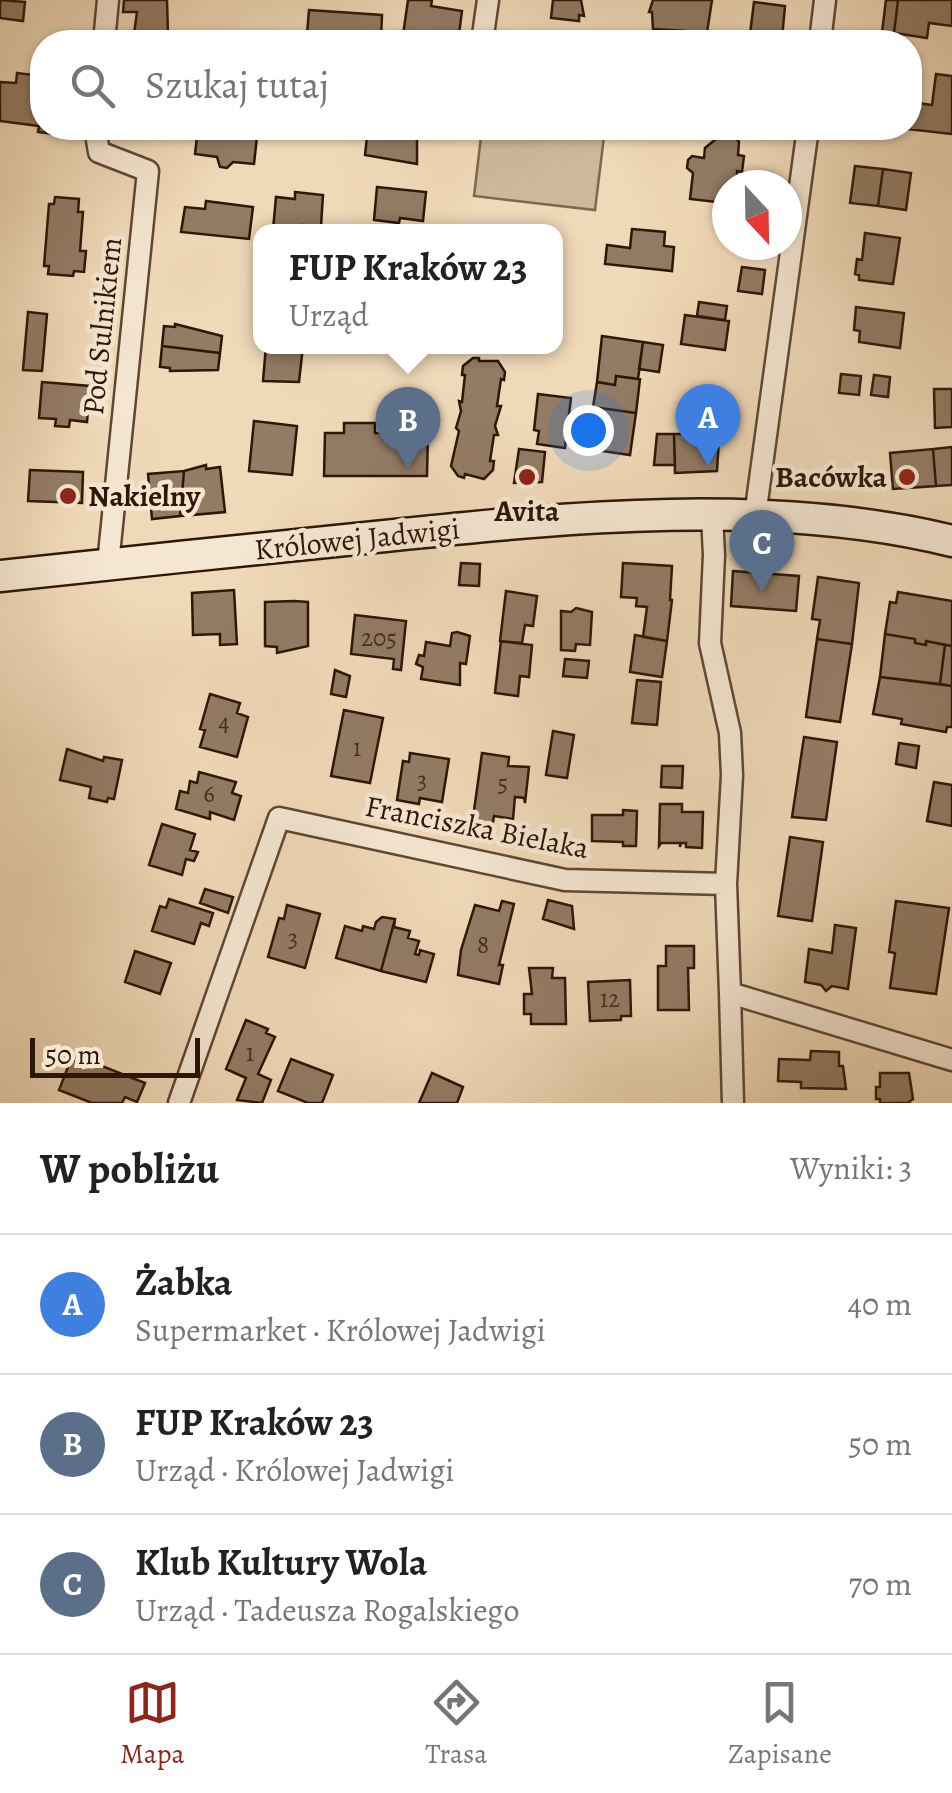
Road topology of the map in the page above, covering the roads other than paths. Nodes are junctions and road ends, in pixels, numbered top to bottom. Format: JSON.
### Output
{"nodes":[{"id":1,"x":108,"y":0,"type":"edge"},
{"id":2,"x":488,"y":0,"type":"edge"},
{"id":3,"x":825,"y":0,"type":"edge"},
{"id":4,"x":105,"y":30,"type":"edge"},
{"id":5,"x":484,"y":30,"type":"edge"},
{"id":6,"x":821,"y":30,"type":"edge"},
{"id":7,"x":98,"y":140,"type":"edge"},
{"id":8,"x":806,"y":140,"type":"edge"},
{"id":9,"x":712,"y":515,"type":"junction"},
{"id":10,"x":755,"y":516,"type":"junction"},
{"id":11,"x":952,"y":541,"type":"edge"},
{"id":12,"x":108,"y":564,"type":"junction"},
{"id":13,"x":0,"y":576,"type":"edge"},
{"id":14,"x":726,"y":884,"type":"junction"},
{"id":15,"x":730,"y":993,"type":"junction"},
{"id":16,"x":952,"y":1060,"type":"edge"},
{"id":17,"x":184,"y":1102,"type":"edge"},
{"id":18,"x":733,"y":1103,"type":"edge"}],
"edges":[{"from":1,"to":4,"type":"street"},
{"from":2,"to":5,"type":"street"},
{"from":3,"to":6,"type":"street"},
{"from":7,"to":12,"type":"street","name":"Pod Sulnikiem"},
{"from":8,"to":10,"type":"street"},
{"from":9,"to":10,"type":"street","name":"Królowej Jadwigi"},
{"from":9,"to":12,"type":"street","name":"Królowej Jadwigi"},
{"from":9,"to":14,"type":"street"},
{"from":10,"to":11,"type":"street","name":"Królowej Jadwigi"},
{"from":12,"to":13,"type":"street","name":"Królowej Jadwigi"},
{"from":14,"to":15,"type":"street"},
{"from":14,"to":17,"type":"street","name":"Franciszka Bielaka"},
{"from":15,"to":16,"type":"street"},
{"from":15,"to":18,"type":"street"}]}
